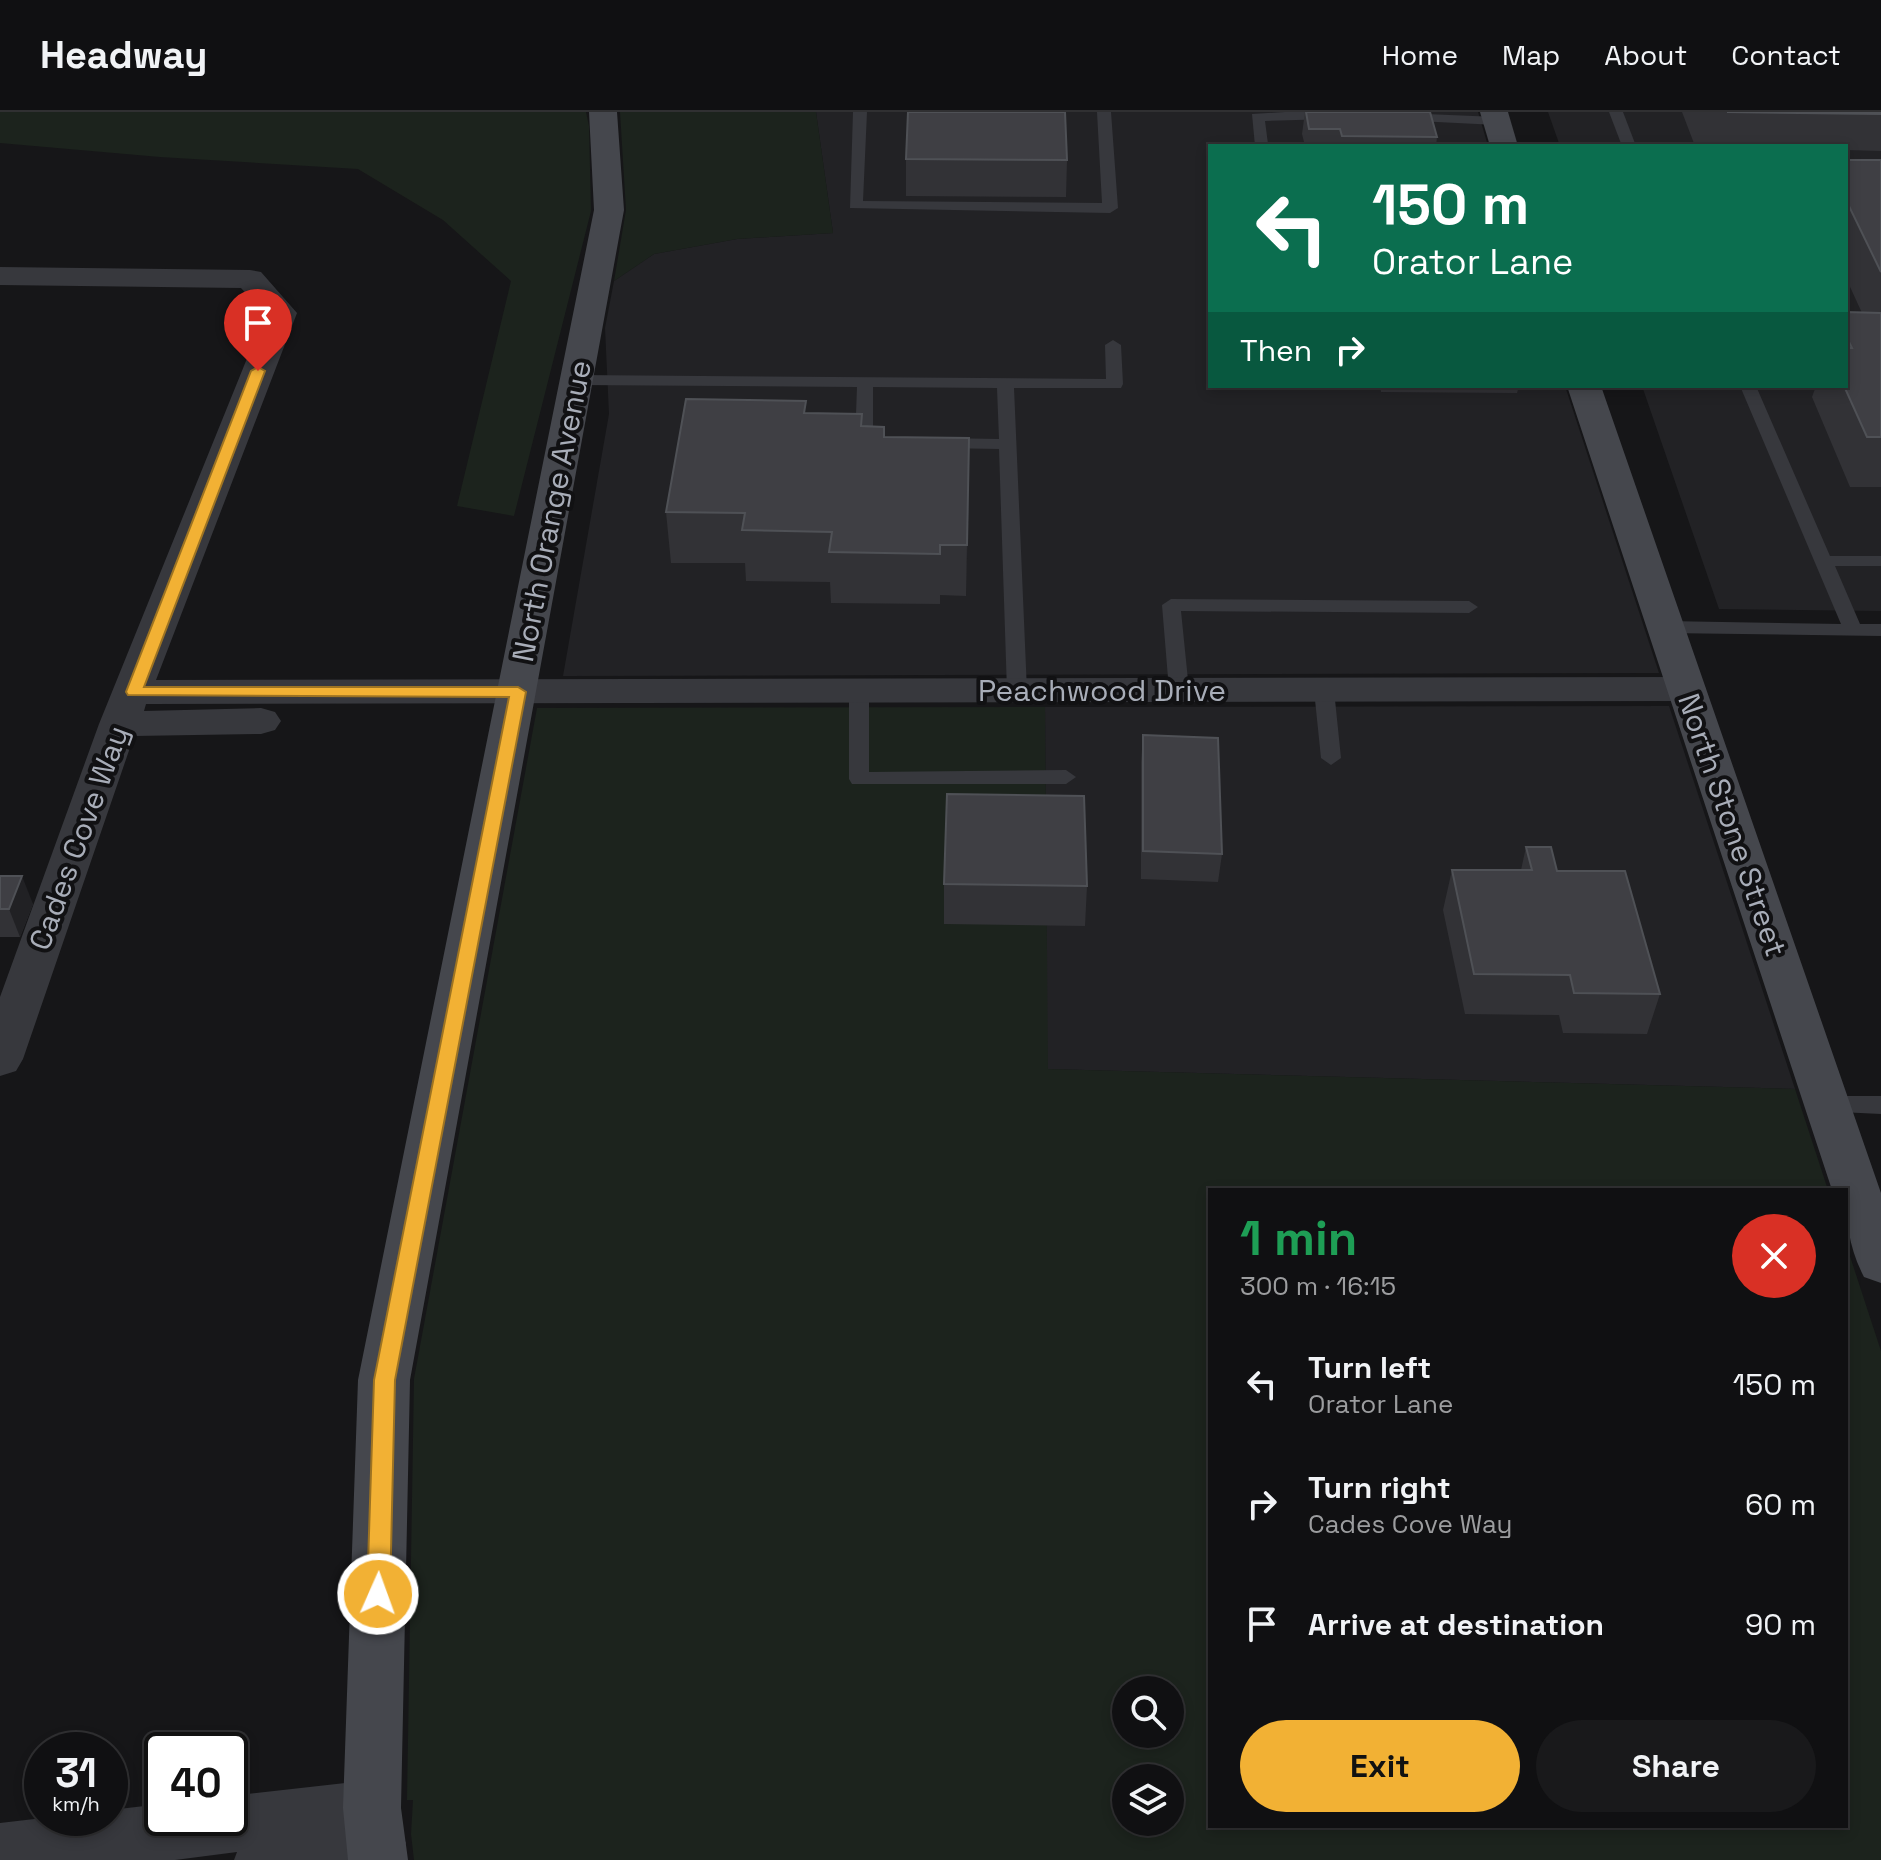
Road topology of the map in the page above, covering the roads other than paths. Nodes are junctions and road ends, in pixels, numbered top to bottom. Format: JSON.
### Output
{"nodes":[{"id":1,"x":603,"y":112,"type":"edge"},
{"id":2,"x":860,"y":112,"type":"edge"},
{"id":3,"x":1104,"y":112,"type":"edge"},
{"id":4,"x":1616,"y":112,"type":"edge"},
{"id":5,"x":1341,"y":115,"type":"edge"},
{"id":6,"x":1388,"y":115,"type":"edge"},
{"id":7,"x":1499,"y":126,"type":"edge"},
{"id":8,"x":1261,"y":144,"type":"dead end"},
{"id":9,"x":1628,"y":144,"type":"edge"},
{"id":10,"x":0,"y":276,"type":"edge"},
{"id":11,"x":1113,"y":345,"type":"dead end"},
{"id":12,"x":577,"y":380,"type":"junction"},
{"id":13,"x":865,"y":382,"type":"junction"},
{"id":14,"x":1005,"y":383,"type":"junction"},
{"id":15,"x":1585,"y":388,"type":"edge"},
{"id":16,"x":1749,"y":388,"type":"edge"},
{"id":17,"x":895,"y":442,"type":"edge"},
{"id":18,"x":927,"y":443,"type":"edge"},
{"id":19,"x":1005,"y":444,"type":"junction"},
{"id":20,"x":1823,"y":561,"type":"junction"},
{"id":21,"x":1881,"y":561,"type":"edge"},
{"id":22,"x":1469,"y":607,"type":"dead end"},
{"id":23,"x":1665,"y":627,"type":"junction"},
{"id":24,"x":1853,"y":629,"type":"junction"},
{"id":25,"x":1881,"y":630,"type":"edge"},
{"id":26,"x":1687,"y":689,"type":"junction"},
{"id":27,"x":1179,"y":690,"type":"junction"},
{"id":28,"x":1324,"y":690,"type":"junction"},
{"id":29,"x":859,"y":691,"type":"junction"},
{"id":30,"x":1017,"y":691,"type":"junction"},
{"id":31,"x":516,"y":704,"type":"junction"},
{"id":32,"x":127,"y":708,"type":"junction"},
{"id":33,"x":1331,"y":758,"type":"dead end"},
{"id":34,"x":1066,"y":777,"type":"dead end"},
{"id":35,"x":0,"y":1059,"type":"edge"},
{"id":36,"x":1827,"y":1105,"type":"junction"},
{"id":37,"x":1881,"y":1105,"type":"edge"},
{"id":38,"x":1881,"y":1263,"type":"edge"},
{"id":39,"x":375,"y":1837,"type":"edge"},
{"id":40,"x":0,"y":1852,"type":"edge"},
{"id":41,"x":264,"y":1860,"type":"edge"}],
"edges":[{"from":1,"to":12,"type":"street","name":"North Orange Avenue"},
{"from":2,"to":3,"type":"lane"},
{"from":4,"to":9,"type":"lane"},
{"from":5,"to":8,"type":"lane"},
{"from":6,"to":7,"type":"lane"},
{"from":10,"to":32,"type":"street","name":"Cades Cove Way"},
{"from":11,"to":14,"type":"lane"},
{"from":12,"to":13,"type":"lane"},
{"from":12,"to":31,"type":"street","name":"North Orange Avenue"},
{"from":13,"to":14,"type":"lane"},
{"from":13,"to":17,"type":"lane"},
{"from":14,"to":19,"type":"lane"},
{"from":15,"to":23,"type":"street","name":"North Stone Street"},
{"from":16,"to":20,"type":"lane"},
{"from":18,"to":19,"type":"lane"},
{"from":19,"to":30,"type":"lane"},
{"from":20,"to":21,"type":"lane"},
{"from":20,"to":24,"type":"lane"},
{"from":22,"to":27,"type":"lane"},
{"from":23,"to":24,"type":"lane"},
{"from":23,"to":26,"type":"street","name":"North Stone Street"},
{"from":24,"to":25,"type":"lane"},
{"from":26,"to":28,"type":"street","name":"Peachwood Drive"},
{"from":26,"to":36,"type":"street","name":"North Stone Street"},
{"from":27,"to":28,"type":"street","name":"Peachwood Drive"},
{"from":27,"to":30,"type":"street","name":"Peachwood Drive"},
{"from":28,"to":33,"type":"lane"},
{"from":29,"to":30,"type":"street","name":"Peachwood Drive"},
{"from":29,"to":31,"type":"street","name":"Peachwood Drive"},
{"from":29,"to":34,"type":"lane"},
{"from":31,"to":32,"type":"street","name":"Peachwood Drive"},
{"from":31,"to":39,"type":"street","name":"North Orange Avenue"},
{"from":32,"to":35,"type":"street","name":"Cades Cove Way"},
{"from":36,"to":37,"type":"lane"},
{"from":36,"to":38,"type":"street","name":"North Stone Street"},
{"from":39,"to":40,"type":"street"},
{"from":39,"to":41,"type":"street"}]}
